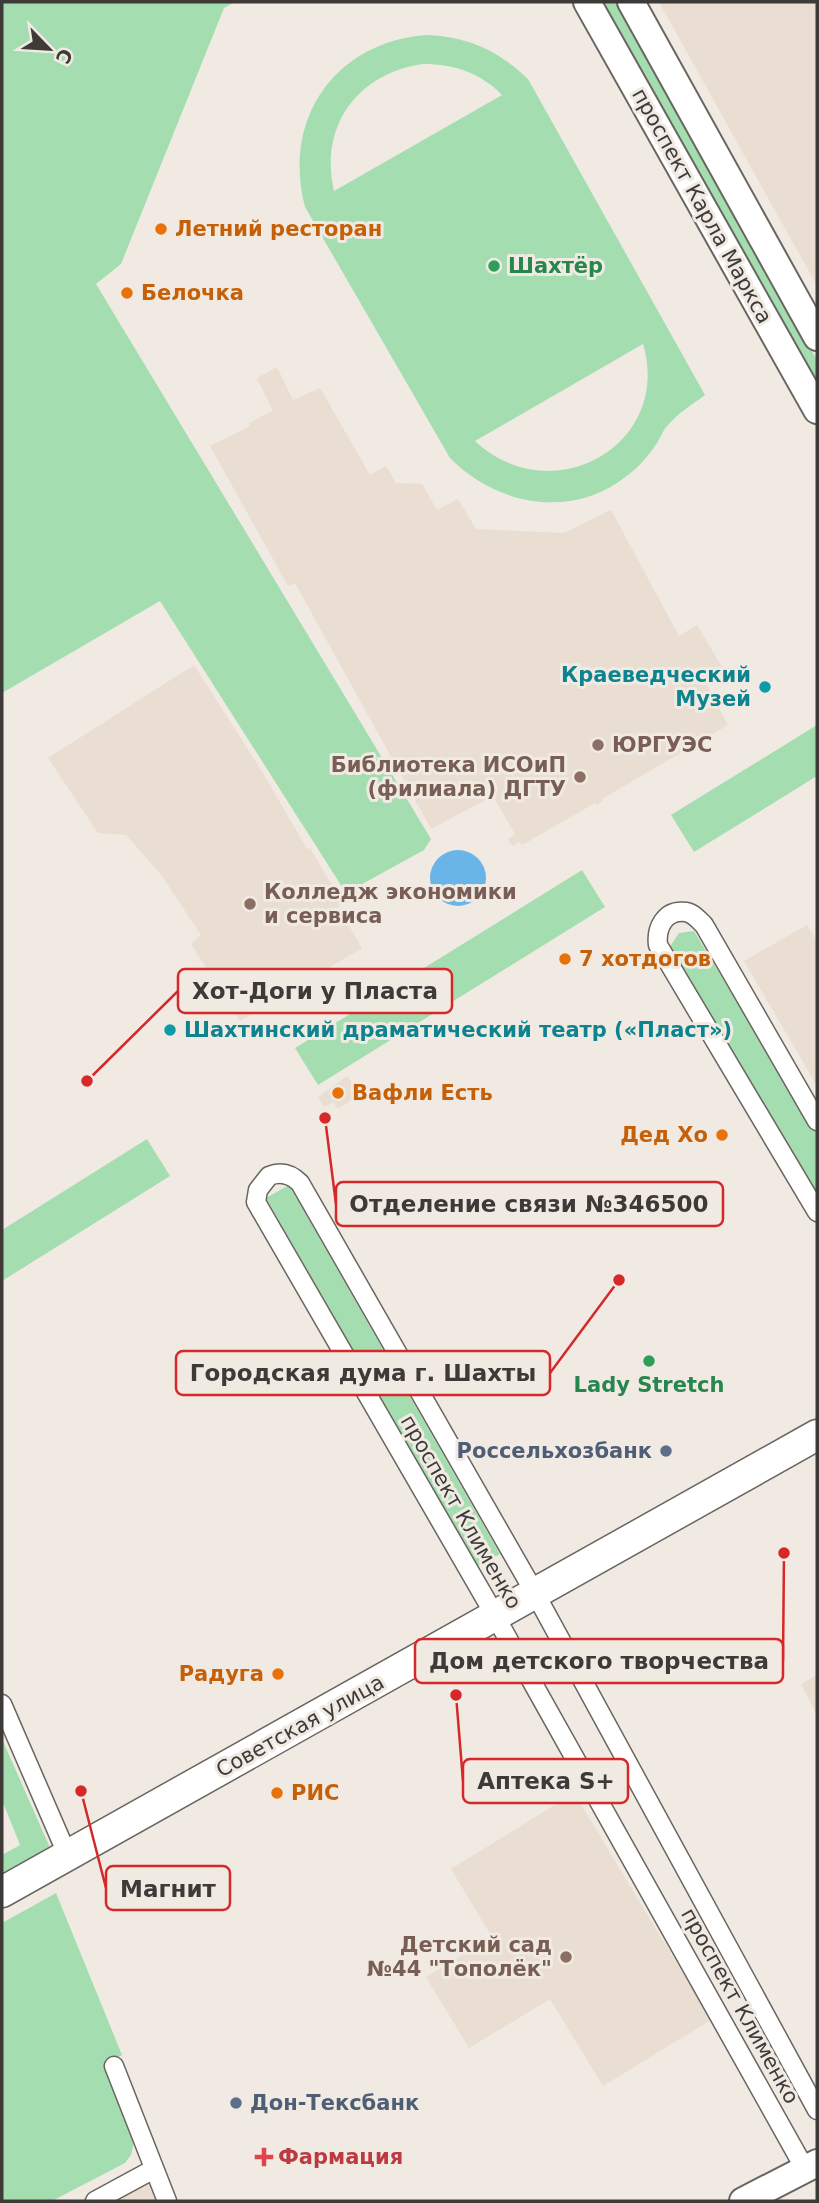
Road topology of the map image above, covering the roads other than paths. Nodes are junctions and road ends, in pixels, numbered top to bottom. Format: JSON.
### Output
{"nodes":[{"id":1,"x":587,"y":2,"type":"edge"},
{"id":2,"x":631,"y":2,"type":"edge"},
{"id":3,"x":817,"y":337,"type":"edge"},
{"id":4,"x":817,"y":410,"type":"edge"},
{"id":5,"x":817,"y":1121,"type":"edge"},
{"id":6,"x":817,"y":1212,"type":"edge"},
{"id":7,"x":817,"y":1436,"type":"edge"},
{"id":8,"x":536,"y":1595,"type":"junction"},
{"id":9,"x":496,"y":1617,"type":"junction"},
{"id":10,"x":2,"y":1704,"type":"edge"},
{"id":11,"x":67,"y":1854,"type":"junction"},
{"id":12,"x":2,"y":1892,"type":"edge"},
{"id":13,"x":114,"y":2066,"type":"dead end"},
{"id":14,"x":817,"y":2110,"type":"edge"},
{"id":15,"x":811,"y":2166,"type":"edge"},
{"id":16,"x":154,"y":2169,"type":"junction"},
{"id":17,"x":95,"y":2201,"type":"edge"},
{"id":18,"x":167,"y":2201,"type":"edge"},
{"id":19,"x":743,"y":2201,"type":"edge"}],
"edges":[{"from":1,"to":4,"type":"main road","name":"проспект Карла Маркса"},
{"from":2,"to":3,"type":"main road","name":"проспект Карла Маркса"},
{"from":5,"to":6,"type":"street"},
{"from":7,"to":8,"type":"main road","name":"Советская улица"},
{"from":8,"to":9,"type":"main road","name":"Советская улица"},
{"from":8,"to":9,"type":"street","name":"проспект Клименко"},
{"from":8,"to":14,"type":"street","name":"проспект Клименко"},
{"from":9,"to":11,"type":"main road","name":"Советская улица"},
{"from":9,"to":15,"type":"street","name":"проспект Клименко"},
{"from":10,"to":11,"type":"street"},
{"from":11,"to":12,"type":"main road","name":"Советская улица"},
{"from":13,"to":16,"type":"street"},
{"from":15,"to":19,"type":"main road"},
{"from":16,"to":17,"type":"street"},
{"from":16,"to":18,"type":"street"}]}
